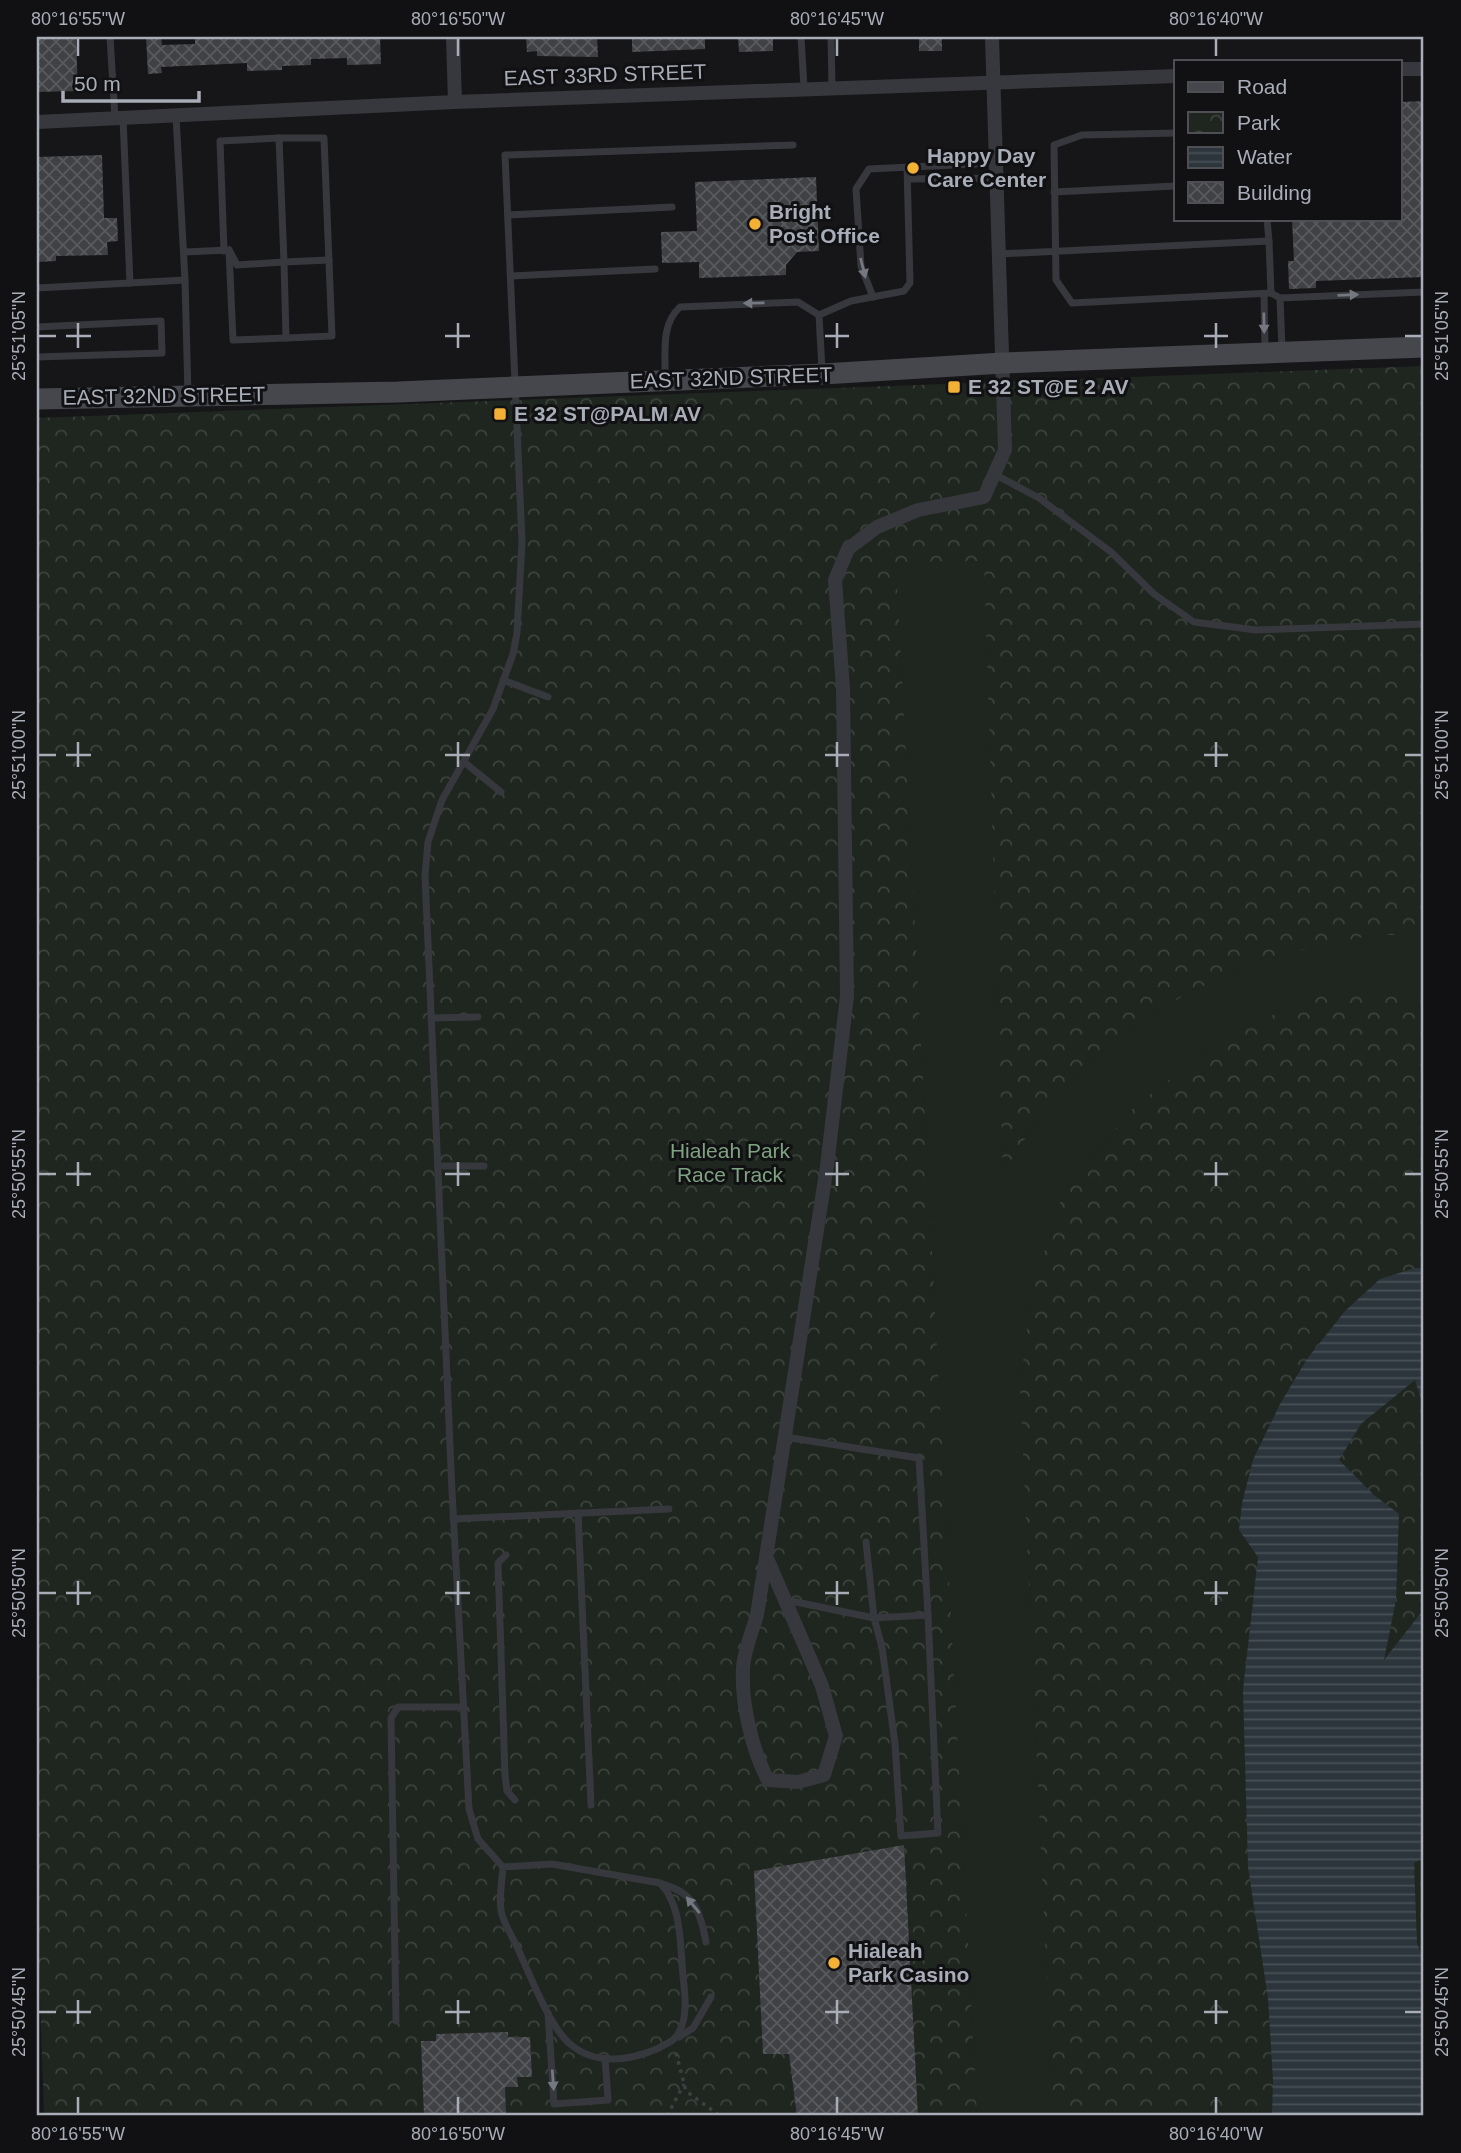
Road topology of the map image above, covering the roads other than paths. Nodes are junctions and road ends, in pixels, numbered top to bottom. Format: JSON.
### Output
{"nodes":[{"id":1,"x":110,"y":37,"type":"edge"},
{"id":2,"x":453,"y":37,"type":"edge"},
{"id":3,"x":801,"y":37,"type":"edge"},
{"id":4,"x":831,"y":37,"type":"edge"},
{"id":5,"x":992,"y":37,"type":"edge"},
{"id":6,"x":1402,"y":69,"type":"edge"},
{"id":7,"x":1424,"y":69,"type":"edge"},
{"id":8,"x":1174,"y":76,"type":"edge"},
{"id":9,"x":993,"y":81,"type":"junction"},
{"id":10,"x":832,"y":87,"type":"junction"},
{"id":11,"x":804,"y":88,"type":"junction"},
{"id":12,"x":455,"y":102,"type":"junction"},
{"id":13,"x":176,"y":116,"type":"junction"},
{"id":14,"x":119,"y":118,"type":"junction"},
{"id":15,"x":37,"y":122,"type":"edge"},
{"id":16,"x":1174,"y":133,"type":"edge"},
{"id":17,"x":279,"y":138,"type":"junction"},
{"id":18,"x":793,"y":145,"type":"dead end"},
{"id":19,"x":907,"y":167,"type":"junction"},
{"id":20,"x":997,"y":170,"type":"junction"},
{"id":21,"x":908,"y":179,"type":"junction"},
{"id":22,"x":1174,"y":186,"type":"edge"},
{"id":23,"x":1054,"y":192,"type":"junction"},
{"id":24,"x":671,"y":207,"type":"dead end"},
{"id":25,"x":508,"y":215,"type":"junction"},
{"id":26,"x":1267,"y":220,"type":"edge"},
{"id":27,"x":1269,"y":241,"type":"junction"},
{"id":28,"x":226,"y":251,"type":"junction"},
{"id":29,"x":1055,"y":251,"type":"junction"},
{"id":30,"x":184,"y":252,"type":"junction"},
{"id":31,"x":999,"y":254,"type":"junction"},
{"id":32,"x":329,"y":260,"type":"junction"},
{"id":33,"x":284,"y":262,"type":"junction"},
{"id":34,"x":655,"y":270,"type":"dead end"},
{"id":35,"x":511,"y":276,"type":"junction"},
{"id":36,"x":185,"y":280,"type":"junction"},
{"id":37,"x":130,"y":283,"type":"junction"},
{"id":38,"x":37,"y":288,"type":"edge"},
{"id":39,"x":1424,"y":292,"type":"edge"},
{"id":40,"x":1267,"y":293,"type":"junction"},
{"id":41,"x":873,"y":297,"type":"junction"},
{"id":42,"x":1280,"y":298,"type":"junction"},
{"id":43,"x":819,"y":315,"type":"junction"},
{"id":44,"x":37,"y":327,"type":"edge"},
{"id":45,"x":286,"y":338,"type":"junction"},
{"id":46,"x":1424,"y":347,"type":"edge"},
{"id":47,"x":1274,"y":353,"type":"junction"},
{"id":48,"x":37,"y":357,"type":"edge"},
{"id":49,"x":1003,"y":363,"type":"junction"},
{"id":50,"x":823,"y":374,"type":"junction"},
{"id":51,"x":665,"y":381,"type":"junction"},
{"id":52,"x":516,"y":387,"type":"junction"},
{"id":53,"x":188,"y":396,"type":"junction"},
{"id":54,"x":37,"y":399,"type":"edge"},
{"id":55,"x":994,"y":474,"type":"junction"},
{"id":56,"x":1424,"y":624,"type":"edge"},
{"id":57,"x":503,"y":680,"type":"junction"},
{"id":58,"x":548,"y":697,"type":"dead end"},
{"id":59,"x":464,"y":762,"type":"junction"},
{"id":60,"x":501,"y":792,"type":"dead end"},
{"id":61,"x":478,"y":1017,"type":"dead end"},
{"id":62,"x":431,"y":1018,"type":"junction"},
{"id":63,"x":438,"y":1166,"type":"junction"},
{"id":64,"x":484,"y":1166,"type":"dead end"},
{"id":65,"x":785,"y":1437,"type":"junction"},
{"id":66,"x":669,"y":1509,"type":"dead end"},
{"id":67,"x":578,"y":1513,"type":"junction"},
{"id":68,"x":453,"y":1519,"type":"junction"},
{"id":69,"x":866,"y":1542,"type":"dead end"},
{"id":70,"x":506,"y":1555,"type":"dead end"},
{"id":71,"x":766,"y":1556,"type":"junction"},
{"id":72,"x":786,"y":1600,"type":"junction"},
{"id":73,"x":928,"y":1615,"type":"junction"},
{"id":74,"x":874,"y":1618,"type":"junction"},
{"id":75,"x":462,"y":1707,"type":"junction"},
{"id":76,"x":515,"y":1800,"type":"dead end"},
{"id":77,"x":591,"y":1805,"type":"dead end"},
{"id":78,"x":503,"y":1867,"type":"junction"},
{"id":79,"x":660,"y":1883,"type":"junction"},
{"id":80,"x":706,"y":1942,"type":"dead end"},
{"id":81,"x":711,"y":1997,"type":"dead end"},
{"id":82,"x":548,"y":2012,"type":"junction"},
{"id":83,"x":396,"y":2021,"type":"dead end"},
{"id":84,"x":673,"y":2041,"type":"junction"},
{"id":85,"x":605,"y":2059,"type":"junction"}],
"edges":[{"from":1,"to":14,"type":"lane"},
{"from":2,"to":12,"type":"street"},
{"from":3,"to":11,"type":"lane"},
{"from":4,"to":10,"type":"lane"},
{"from":5,"to":9,"type":"street"},
{"from":6,"to":7,"type":"street"},
{"from":8,"to":9,"type":"street","name":"EAST 33RD STREET"},
{"from":9,"to":10,"type":"street","name":"EAST 33RD STREET"},
{"from":9,"to":20,"type":"street"},
{"from":10,"to":11,"type":"street","name":"EAST 33RD STREET"},
{"from":11,"to":12,"type":"street","name":"EAST 33RD STREET"},
{"from":12,"to":13,"type":"street","name":"EAST 33RD STREET"},
{"from":13,"to":14,"type":"street","name":"EAST 33RD STREET"},
{"from":13,"to":30,"type":"lane"},
{"from":14,"to":15,"type":"street","name":"EAST 33RD STREET"},
{"from":14,"to":37,"type":"lane"},
{"from":16,"to":23,"type":"lane"},
{"from":17,"to":28,"type":"lane"},
{"from":17,"to":32,"type":"lane"},
{"from":17,"to":33,"type":"lane"},
{"from":18,"to":25,"type":"lane"},
{"from":19,"to":20,"type":"lane"},
{"from":19,"to":21,"type":"lane"},
{"from":19,"to":41,"type":"lane","one_way":true},
{"from":20,"to":21,"type":"lane"},
{"from":20,"to":31,"type":"street"},
{"from":21,"to":41,"type":"lane"},
{"from":22,"to":23,"type":"lane"},
{"from":23,"to":29,"type":"lane"},
{"from":24,"to":25,"type":"lane"},
{"from":25,"to":35,"type":"lane"},
{"from":26,"to":27,"type":"lane"},
{"from":27,"to":29,"type":"lane"},
{"from":27,"to":40,"type":"lane"},
{"from":28,"to":30,"type":"lane"},
{"from":28,"to":33,"type":"lane"},
{"from":28,"to":45,"type":"lane"},
{"from":29,"to":31,"type":"lane"},
{"from":29,"to":40,"type":"lane"},
{"from":30,"to":36,"type":"lane"},
{"from":31,"to":49,"type":"street"},
{"from":32,"to":33,"type":"lane"},
{"from":32,"to":45,"type":"lane"},
{"from":33,"to":45,"type":"lane"},
{"from":34,"to":35,"type":"lane"},
{"from":35,"to":52,"type":"lane"},
{"from":36,"to":37,"type":"lane"},
{"from":36,"to":53,"type":"lane"},
{"from":37,"to":38,"type":"lane"},
{"from":42,"to":39,"type":"lane","one_way":true},
{"from":40,"to":42,"type":"lane"},
{"from":40,"to":47,"type":"lane","one_way":true},
{"from":41,"to":43,"type":"lane"},
{"from":42,"to":47,"type":"lane"},
{"from":43,"to":50,"type":"lane"},
{"from":43,"to":51,"type":"lane","one_way":true},
{"from":44,"to":48,"type":"lane"},
{"from":46,"to":47,"type":"street","name":"EAST 32ND STREET"},
{"from":47,"to":49,"type":"street","name":"EAST 32ND STREET"},
{"from":49,"to":50,"type":"street","name":"EAST 32ND STREET"},
{"from":49,"to":55,"type":"street"},
{"from":50,"to":51,"type":"street","name":"EAST 32ND STREET"},
{"from":51,"to":52,"type":"street","name":"EAST 32ND STREET"},
{"from":52,"to":53,"type":"street","name":"EAST 32ND STREET"},
{"from":52,"to":57,"type":"lane"},
{"from":53,"to":54,"type":"street","name":"EAST 32ND STREET"},
{"from":55,"to":56,"type":"lane"},
{"from":55,"to":65,"type":"street"},
{"from":57,"to":58,"type":"lane"},
{"from":57,"to":59,"type":"lane"},
{"from":59,"to":60,"type":"lane"},
{"from":59,"to":62,"type":"lane"},
{"from":61,"to":62,"type":"lane"},
{"from":62,"to":63,"type":"lane"},
{"from":63,"to":64,"type":"lane"},
{"from":63,"to":68,"type":"lane"},
{"from":65,"to":71,"type":"street"},
{"from":65,"to":73,"type":"lane"},
{"from":66,"to":67,"type":"lane"},
{"from":67,"to":68,"type":"lane"},
{"from":67,"to":77,"type":"lane"},
{"from":68,"to":75,"type":"lane"},
{"from":69,"to":74,"type":"lane"},
{"from":70,"to":76,"type":"lane"},
{"from":71,"to":72,"type":"street"},
{"from":71,"to":72,"type":"street"},
{"from":72,"to":74,"type":"lane"},
{"from":73,"to":74,"type":"lane"},
{"from":73,"to":74,"type":"lane"},
{"from":75,"to":78,"type":"lane"},
{"from":75,"to":83,"type":"lane"},
{"from":78,"to":79,"type":"lane"},
{"from":78,"to":82,"type":"lane"},
{"from":80,"to":79,"type":"lane","one_way":true},
{"from":79,"to":84,"type":"lane"},
{"from":81,"to":84,"type":"lane"},
{"from":82,"to":85,"type":"lane"},
{"from":82,"to":85,"type":"lane","one_way":true},
{"from":84,"to":85,"type":"lane"}]}
